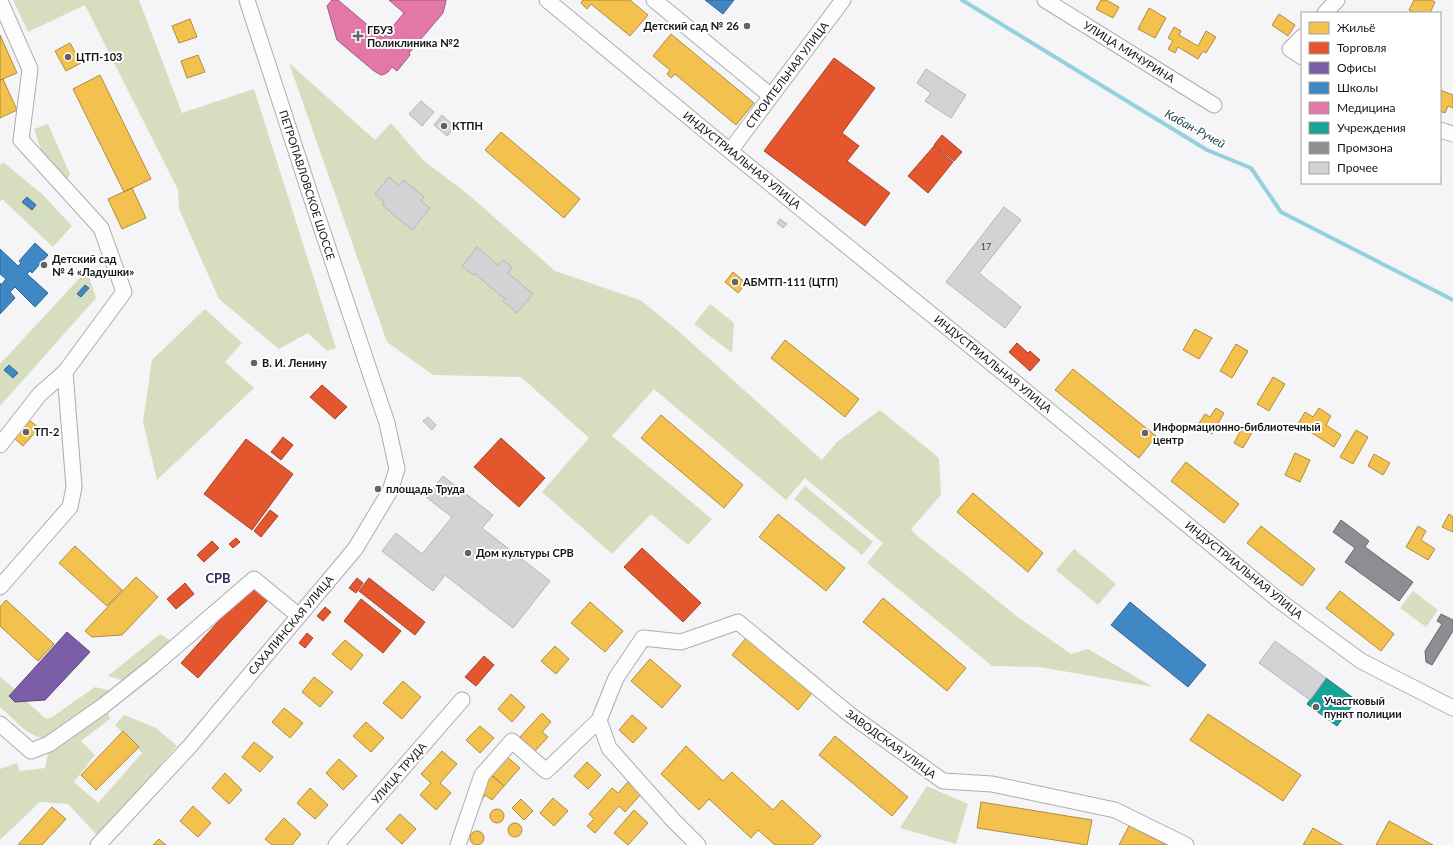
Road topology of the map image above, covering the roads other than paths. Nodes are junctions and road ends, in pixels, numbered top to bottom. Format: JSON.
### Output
{"nodes":[{"id":1,"x":247,"y":0,"type":"edge"},
{"id":2,"x":547,"y":0,"type":"edge"},
{"id":3,"x":654,"y":0,"type":"edge"},
{"id":4,"x":844,"y":0,"type":"edge"},
{"id":5,"x":1045,"y":0,"type":"edge"},
{"id":6,"x":1337,"y":0,"type":"edge"},
{"id":7,"x":0,"y":1,"type":"edge"},
{"id":8,"x":1326,"y":12,"type":"edge"},
{"id":9,"x":1301,"y":38,"type":"edge"},
{"id":10,"x":1301,"y":56,"type":"edge"},
{"id":11,"x":771,"y":96,"type":"junction"},
{"id":12,"x":1214,"y":105,"type":"dead end"},
{"id":13,"x":1441,"y":130,"type":"edge"},
{"id":14,"x":1453,"y":134,"type":"edge"},
{"id":15,"x":730,"y":151,"type":"junction"},
{"id":16,"x":370,"y":370,"type":"joint"},
{"id":17,"x":65,"y":372,"type":"junction"},
{"id":18,"x":0,"y":445,"type":"edge"},
{"id":19,"x":0,"y":587,"type":"edge"},
{"id":20,"x":299,"y":616,"type":"junction"},
{"id":21,"x":462,"y":700,"type":"dead end"},
{"id":22,"x":1453,"y":708,"type":"edge"},
{"id":23,"x":599,"y":720,"type":"junction"},
{"id":24,"x":0,"y":724,"type":"edge"},
{"id":25,"x":98,"y":845,"type":"edge"},
{"id":26,"x":336,"y":845,"type":"edge"},
{"id":27,"x":458,"y":845,"type":"edge"},
{"id":28,"x":698,"y":845,"type":"edge"},
{"id":29,"x":1186,"y":845,"type":"edge"}],
"edges":[{"from":1,"to":16,"type":"street","name":"ПЕТРОПАВЛОВСКОЕ ШОССЕ"},
{"from":2,"to":15,"type":"street","name":"ИНДУСТРИАЛЬНАЯ УЛИЦА"},
{"from":3,"to":11,"type":"street"},
{"from":4,"to":11,"type":"street","name":"СТРОИТЕЛЬНАЯ УЛИЦА"},
{"from":5,"to":12,"type":"street","name":"УЛИЦА МИЧУРИНА"},
{"from":6,"to":8,"type":"street"},
{"from":7,"to":17,"type":"street"},
{"from":9,"to":10,"type":"street"},
{"from":11,"to":15,"type":"street","name":"СТРОИТЕЛЬНАЯ УЛИЦА"},
{"from":13,"to":14,"type":"street"},
{"from":15,"to":22,"type":"street","name":"ИНДУСТРИАЛЬНАЯ УЛИЦА"},
{"from":16,"to":20,"type":"street","name":"САХАЛИНСКАЯ УЛИЦА"},
{"from":17,"to":18,"type":"street"},
{"from":17,"to":19,"type":"street"},
{"from":20,"to":24,"type":"street"},
{"from":20,"to":25,"type":"street","name":"САХАЛИНСКАЯ УЛИЦА"},
{"from":21,"to":26,"type":"street","name":"УЛИЦА ТРУДА"},
{"from":23,"to":27,"type":"street"},
{"from":23,"to":28,"type":"street"},
{"from":23,"to":29,"type":"street","name":"ЗАВОДСКАЯ УЛИЦА"}]}
